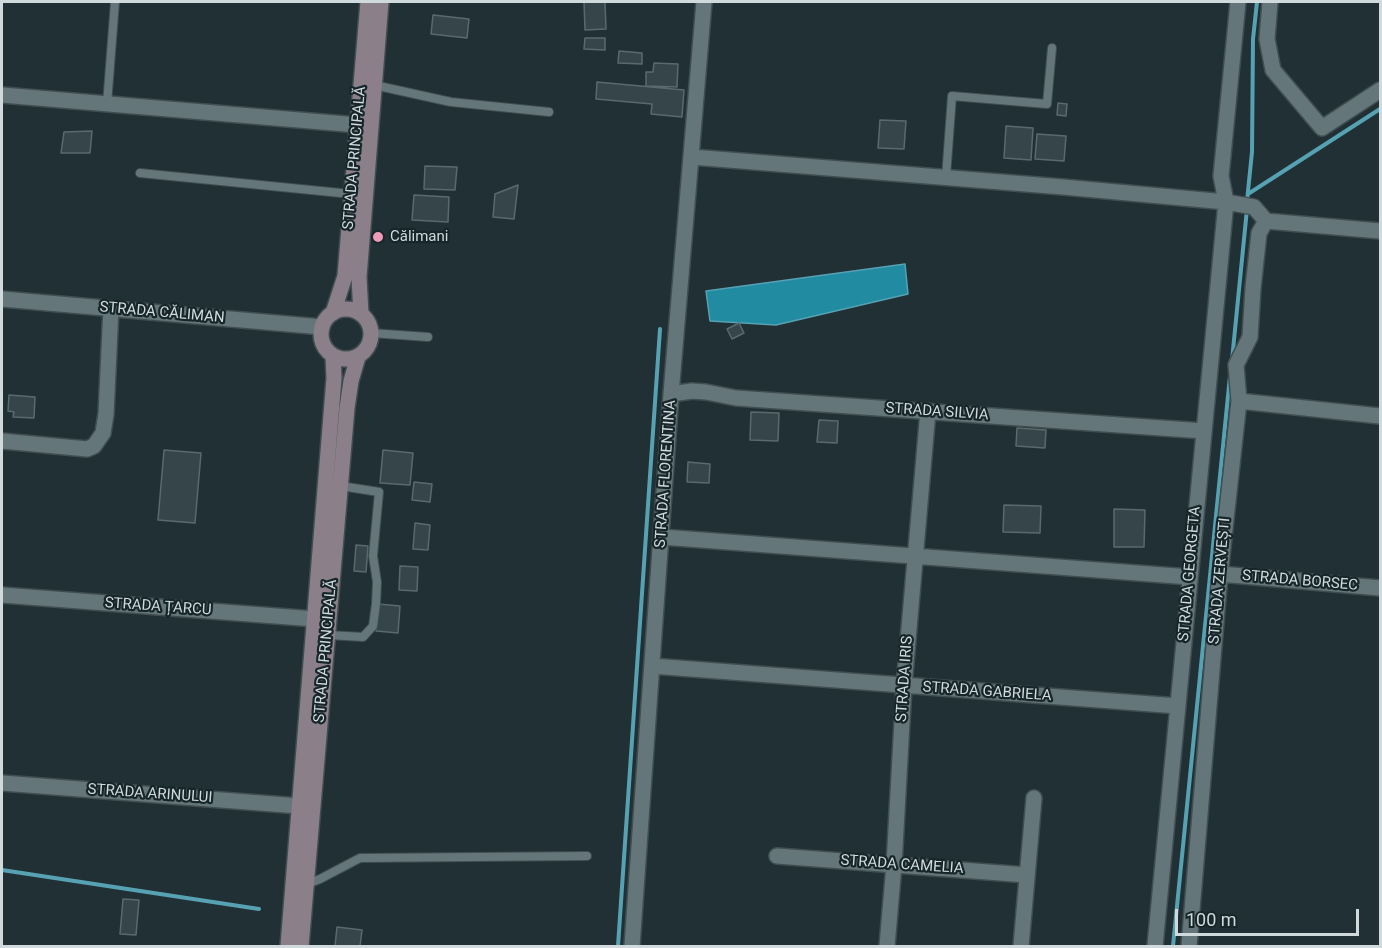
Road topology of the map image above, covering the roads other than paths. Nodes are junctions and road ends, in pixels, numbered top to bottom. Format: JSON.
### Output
{"nodes":[{"id":1,"x":115,"y":2,"type":"edge"},
{"id":2,"x":368,"y":2,"type":"edge"},
{"id":3,"x":381,"y":2,"type":"edge"},
{"id":4,"x":704,"y":2,"type":"edge"},
{"id":5,"x":1238,"y":2,"type":"edge"},
{"id":6,"x":1270,"y":2,"type":"edge"},
{"id":7,"x":1052,"y":48,"type":"dead end"},
{"id":8,"x":374,"y":84,"type":"junction"},
{"id":9,"x":1380,"y":90,"type":"edge"},
{"id":10,"x":2,"y":95,"type":"edge"},
{"id":11,"x":107,"y":104,"type":"junction"},
{"id":12,"x":549,"y":112,"type":"dead end"},
{"id":13,"x":358,"y":125,"type":"junction"},
{"id":14,"x":692,"y":157,"type":"junction"},
{"id":15,"x":140,"y":173,"type":"dead end"},
{"id":16,"x":946,"y":177,"type":"junction"},
{"id":17,"x":351,"y":194,"type":"junction"},
{"id":18,"x":1226,"y":202,"type":"junction"},
{"id":19,"x":1266,"y":221,"type":"junction"},
{"id":20,"x":1380,"y":231,"type":"edge"},
{"id":21,"x":2,"y":299,"type":"edge"},
{"id":22,"x":111,"y":308,"type":"junction"},
{"id":23,"x":333,"y":314,"type":"junction"},
{"id":24,"x":361,"y":314,"type":"junction"},
{"id":25,"x":322,"y":327,"type":"junction"},
{"id":26,"x":372,"y":333,"type":"junction"},
{"id":27,"x":428,"y":337,"type":"dead end"},
{"id":28,"x":333,"y":356,"type":"junction"},
{"id":29,"x":358,"y":357,"type":"junction"},
{"id":30,"x":671,"y":394,"type":"junction"},
{"id":31,"x":1239,"y":401,"type":"junction"},
{"id":32,"x":928,"y":411,"type":"junction"},
{"id":33,"x":1380,"y":416,"type":"edge"},
{"id":34,"x":1204,"y":431,"type":"junction"},
{"id":35,"x":2,"y":441,"type":"edge"},
{"id":36,"x":341,"y":486,"type":"junction"},
{"id":37,"x":662,"y":537,"type":"junction"},
{"id":38,"x":915,"y":556,"type":"junction"},
{"id":39,"x":1220,"y":574,"type":"junction"},
{"id":40,"x":1190,"y":577,"type":"junction"},
{"id":41,"x":1380,"y":588,"type":"edge"},
{"id":42,"x":2,"y":595,"type":"edge"},
{"id":43,"x":315,"y":619,"type":"junction"},
{"id":44,"x":328,"y":635,"type":"junction"},
{"id":45,"x":652,"y":666,"type":"junction"},
{"id":46,"x":904,"y":686,"type":"junction"},
{"id":47,"x":1178,"y":706,"type":"junction"},
{"id":48,"x":2,"y":783,"type":"edge"},
{"id":49,"x":1034,"y":798,"type":"dead end"},
{"id":50,"x":299,"y":806,"type":"junction"},
{"id":51,"x":587,"y":856,"type":"dead end"},
{"id":52,"x":777,"y":856,"type":"dead end"},
{"id":53,"x":894,"y":865,"type":"junction"},
{"id":54,"x":1028,"y":875,"type":"junction"},
{"id":55,"x":307,"y":884,"type":"junction"},
{"id":56,"x":288,"y":946,"type":"edge"},
{"id":57,"x":301,"y":946,"type":"edge"},
{"id":58,"x":632,"y":946,"type":"edge"},
{"id":59,"x":887,"y":946,"type":"edge"},
{"id":60,"x":1021,"y":946,"type":"edge"},
{"id":61,"x":1155,"y":946,"type":"edge"},
{"id":62,"x":1189,"y":946,"type":"edge"}],
"edges":[{"from":1,"to":11,"type":"lane"},
{"from":2,"to":13,"type":"main road","name":"STRADA PRINCIPALĂ"},
{"from":3,"to":8,"type":"main road","name":"STRADA PRINCIPALĂ"},
{"from":4,"to":14,"type":"street","name":"STRADA FLORENTINA"},
{"from":5,"to":18,"type":"street","name":"STRADA GEORGETA"},
{"from":6,"to":9,"type":"street"},
{"from":7,"to":16,"type":"lane"},
{"from":8,"to":12,"type":"lane"},
{"from":8,"to":24,"type":"main road","name":"STRADA PRINCIPALĂ"},
{"from":10,"to":11,"type":"street"},
{"from":11,"to":13,"type":"street"},
{"from":13,"to":17,"type":"main road","name":"STRADA PRINCIPALĂ"},
{"from":14,"to":16,"type":"street"},
{"from":14,"to":30,"type":"street","name":"STRADA FLORENTINA"},
{"from":15,"to":17,"type":"lane"},
{"from":16,"to":18,"type":"street"},
{"from":17,"to":23,"type":"main road","name":"STRADA PRINCIPALĂ"},
{"from":18,"to":19,"type":"street"},
{"from":18,"to":34,"type":"street","name":"STRADA GEORGETA"},
{"from":19,"to":20,"type":"street"},
{"from":19,"to":31,"type":"street","name":"STRADA ZERVEȘTI"},
{"from":21,"to":22,"type":"street","name":"STRADA CĂLIMAN"},
{"from":22,"to":25,"type":"street","name":"STRADA CĂLIMAN"},
{"from":22,"to":35,"type":"street"},
{"from":23,"to":24,"type":"main road"},
{"from":23,"to":25,"type":"main road"},
{"from":24,"to":26,"type":"main road"},
{"from":25,"to":28,"type":"main road"},
{"from":26,"to":27,"type":"lane"},
{"from":26,"to":29,"type":"main road"},
{"from":28,"to":29,"type":"main road"},
{"from":28,"to":43,"type":"main road","name":"STRADA PRINCIPALĂ"},
{"from":29,"to":36,"type":"main road","name":"STRADA PRINCIPALĂ"},
{"from":30,"to":32,"type":"street","name":"STRADA SILVIA"},
{"from":30,"to":37,"type":"street","name":"STRADA FLORENTINA"},
{"from":31,"to":33,"type":"street"},
{"from":31,"to":39,"type":"street","name":"STRADA ZERVEȘTI"},
{"from":32,"to":34,"type":"street","name":"STRADA SILVIA"},
{"from":32,"to":38,"type":"street","name":"STRADA IRIS"},
{"from":34,"to":40,"type":"street","name":"STRADA GEORGETA"},
{"from":36,"to":44,"type":"main road","name":"STRADA PRINCIPALĂ"},
{"from":36,"to":44,"type":"lane"},
{"from":37,"to":38,"type":"street"},
{"from":37,"to":45,"type":"street","name":"STRADA FLORENTINA"},
{"from":38,"to":40,"type":"street"},
{"from":38,"to":46,"type":"street","name":"STRADA IRIS"},
{"from":39,"to":41,"type":"street","name":"STRADA BORSEC"},
{"from":39,"to":62,"type":"street","name":"STRADA ZERVEȘTI"},
{"from":40,"to":47,"type":"street","name":"STRADA GEORGETA"},
{"from":42,"to":43,"type":"street","name":"STRADA ȚARCU"},
{"from":43,"to":50,"type":"main road","name":"STRADA PRINCIPALĂ"},
{"from":44,"to":55,"type":"main road","name":"STRADA PRINCIPALĂ"},
{"from":45,"to":46,"type":"street","name":"STRADA GABRIELA"},
{"from":45,"to":58,"type":"street","name":"STRADA FLORENTINA"},
{"from":46,"to":47,"type":"street","name":"STRADA GABRIELA"},
{"from":46,"to":53,"type":"street","name":"STRADA IRIS"},
{"from":47,"to":61,"type":"street","name":"STRADA GEORGETA"},
{"from":48,"to":50,"type":"street","name":"STRADA ARINULUI"},
{"from":49,"to":54,"type":"street"},
{"from":50,"to":56,"type":"main road","name":"STRADA PRINCIPALĂ"},
{"from":51,"to":55,"type":"lane"},
{"from":52,"to":53,"type":"street","name":"STRADA CAMELIA"},
{"from":53,"to":54,"type":"street","name":"STRADA CAMELIA"},
{"from":53,"to":59,"type":"street","name":"STRADA IRIS"},
{"from":54,"to":60,"type":"street"},
{"from":55,"to":57,"type":"main road","name":"STRADA PRINCIPALĂ"}]}
